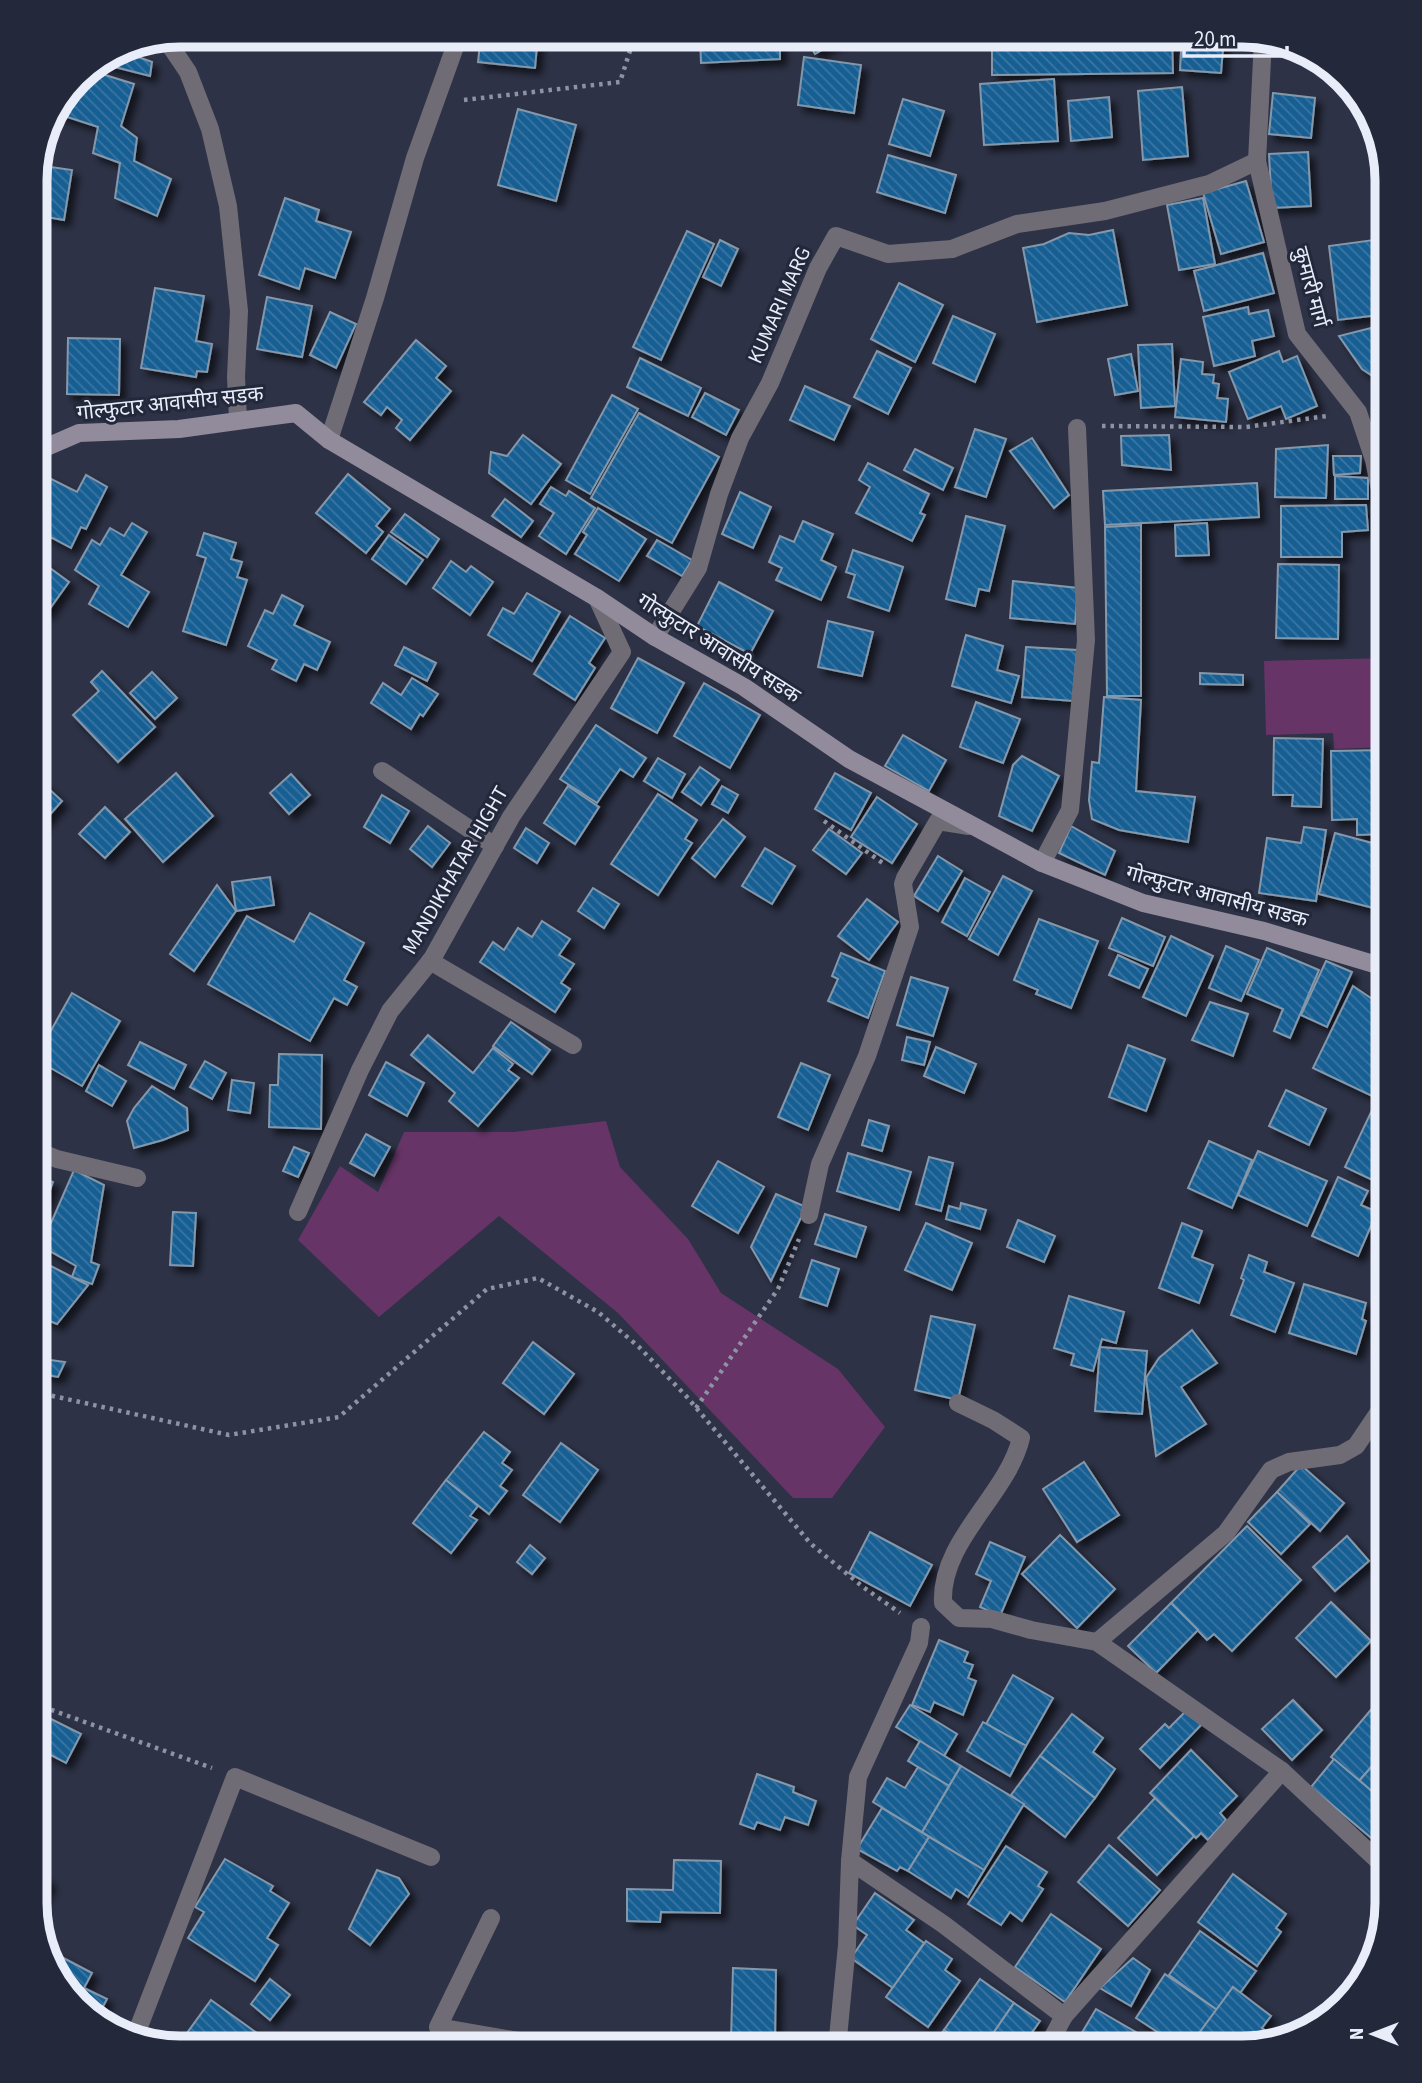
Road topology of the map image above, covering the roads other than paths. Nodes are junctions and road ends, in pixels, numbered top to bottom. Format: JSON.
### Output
{"nodes":[{"id":1,"x":171,"y":48,"type":"edge"},
{"id":2,"x":455,"y":48,"type":"edge"},
{"id":3,"x":1262,"y":49,"type":"edge"},
{"id":4,"x":1257,"y":161,"type":"junction"},
{"id":5,"x":238,"y":419,"type":"junction"},
{"id":6,"x":1077,"y":428,"type":"road end"},
{"id":7,"x":329,"y":440,"type":"junction"},
{"id":8,"x":48,"y":446,"type":"edge"},
{"id":9,"x":1375,"y":465,"type":"edge"},
{"id":10,"x":597,"y":598,"type":"junction"},
{"id":11,"x":655,"y":637,"type":"junction"},
{"id":12,"x":382,"y":771,"type":"dead end"},
{"id":13,"x":973,"y":827,"type":"junction"},
{"id":14,"x":495,"y":845,"type":"junction"},
{"id":15,"x":1042,"y":863,"type":"junction"},
{"id":16,"x":430,"y":961,"type":"junction"},
{"id":17,"x":1375,"y":964,"type":"edge"},
{"id":18,"x":573,"y":1045,"type":"dead end"},
{"id":19,"x":47,"y":1155,"type":"edge"},
{"id":20,"x":137,"y":1178,"type":"dead end"},
{"id":21,"x":298,"y":1212,"type":"dead end"},
{"id":22,"x":809,"y":1215,"type":"road end"},
{"id":23,"x":958,"y":1403,"type":"dead end"},
{"id":24,"x":1375,"y":1418,"type":"edge"},
{"id":25,"x":921,"y":1627,"type":"road end"},
{"id":26,"x":1097,"y":1642,"type":"junction"},
{"id":27,"x":1282,"y":1771,"type":"junction"},
{"id":28,"x":1375,"y":1853,"type":"edge"},
{"id":29,"x":431,"y":1857,"type":"dead end"},
{"id":30,"x":850,"y":1861,"type":"junction"},
{"id":31,"x":491,"y":1917,"type":"dead end"},
{"id":32,"x":1064,"y":2016,"type":"junction"},
{"id":33,"x":138,"y":2029,"type":"edge"},
{"id":34,"x":485,"y":2035,"type":"edge"},
{"id":35,"x":842,"y":2036,"type":"edge"},
{"id":36,"x":1053,"y":2036,"type":"edge"}],
"edges":[{"from":1,"to":5,"type":"street"},
{"from":2,"to":7,"type":"street"},
{"from":3,"to":4,"type":"street","name":"कुमारी मार्ग"},
{"from":4,"to":9,"type":"street","name":"कुमारी मार्ग"},
{"from":4,"to":11,"type":"street","name":"KUMARI MARG"},
{"from":5,"to":7,"type":"main road","name":"गोल्फुटार आवासीय सडक"},
{"from":5,"to":8,"type":"main road","name":"गोल्फुटार आवासीय सडक"},
{"from":6,"to":15,"type":"street"},
{"from":7,"to":10,"type":"main road","name":"गोल्फुटार आवासीय सडक"},
{"from":10,"to":11,"type":"main road","name":"गोल्फुटार आवासीय सडक"},
{"from":10,"to":14,"type":"street","name":"MANDIKHATAR HIGHT"},
{"from":11,"to":13,"type":"main road","name":"गोल्फुटार आवासीय सडक"},
{"from":12,"to":14,"type":"street"},
{"from":13,"to":15,"type":"main road","name":"गोल्फुटार आवासीय सडक"},
{"from":13,"to":22,"type":"street"},
{"from":14,"to":16,"type":"street","name":"MANDIKHATAR HIGHT"},
{"from":15,"to":17,"type":"main road","name":"गोल्फुटार आवासीय सडक"},
{"from":16,"to":18,"type":"street"},
{"from":16,"to":21,"type":"street","name":"MANDIKHATAR HIGHT"},
{"from":19,"to":20,"type":"street"},
{"from":23,"to":26,"type":"street"},
{"from":24,"to":26,"type":"street"},
{"from":25,"to":30,"type":"street"},
{"from":26,"to":27,"type":"street"},
{"from":27,"to":28,"type":"street"},
{"from":27,"to":32,"type":"street"},
{"from":29,"to":33,"type":"street"},
{"from":30,"to":32,"type":"street"},
{"from":30,"to":35,"type":"street"},
{"from":31,"to":34,"type":"street"},
{"from":32,"to":36,"type":"street"}]}
